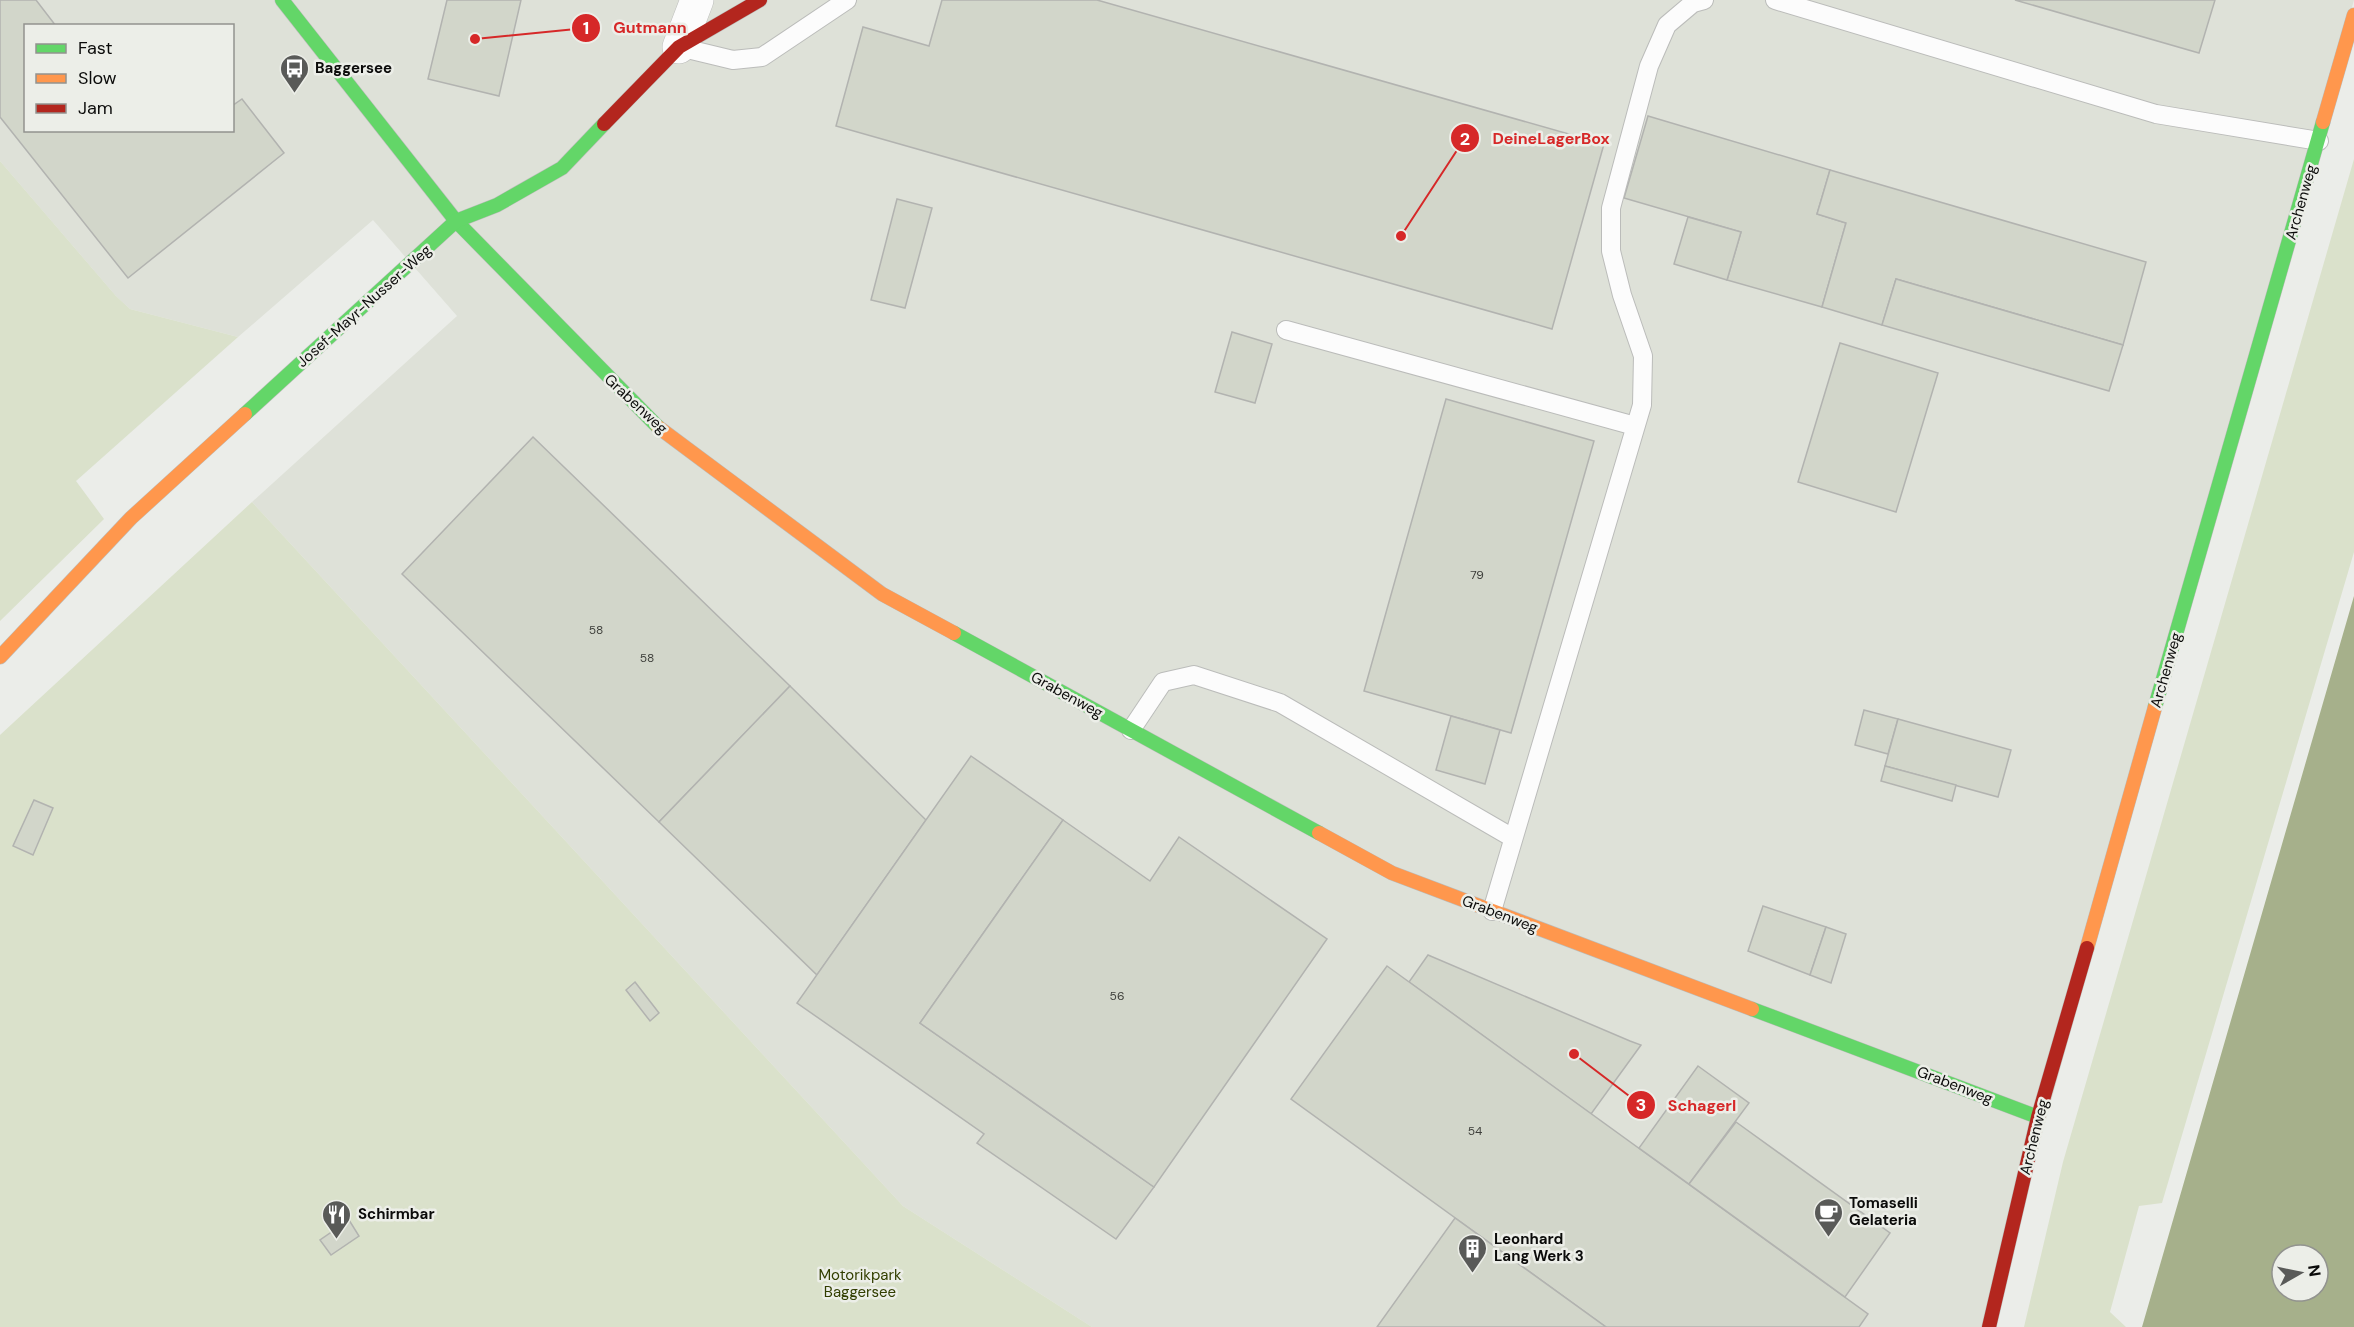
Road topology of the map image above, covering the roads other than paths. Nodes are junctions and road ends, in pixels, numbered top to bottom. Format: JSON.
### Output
{"nodes":[{"id":1,"x":282,"y":0,"type":"edge"},
{"id":2,"x":697,"y":0,"type":"edge"},
{"id":3,"x":760,"y":0,"type":"edge"},
{"id":4,"x":847,"y":0,"type":"edge"},
{"id":5,"x":1775,"y":0,"type":"edge"},
{"id":6,"x":1694,"y":1,"type":"edge"},
{"id":7,"x":2354,"y":15,"type":"edge"},
{"id":8,"x":680,"y":47,"type":"junction"},
{"id":9,"x":2319,"y":141,"type":"junction"},
{"id":10,"x":456,"y":221,"type":"junction"},
{"id":11,"x":1286,"y":330,"type":"dead end"},
{"id":12,"x":1635,"y":426,"type":"junction"},
{"id":13,"x":0,"y":657,"type":"edge"},
{"id":14,"x":1131,"y":730,"type":"junction"},
{"id":15,"x":1513,"y":838,"type":"junction"},
{"id":16,"x":1492,"y":911,"type":"junction"},
{"id":17,"x":2038,"y":1117,"type":"junction"},
{"id":18,"x":1989,"y":1327,"type":"edge"}],
"edges":[{"from":1,"to":10,"type":"street","name":"Grabenweg"},
{"from":2,"to":8,"type":"street"},
{"from":3,"to":8,"type":"street","name":"Josef-Mayr-Nusser-Weg"},
{"from":4,"to":8,"type":"lane"},
{"from":5,"to":9,"type":"lane"},
{"from":6,"to":12,"type":"lane"},
{"from":7,"to":9,"type":"street","name":"Archenweg"},
{"from":8,"to":10,"type":"street","name":"Josef-Mayr-Nusser-Weg"},
{"from":9,"to":17,"type":"street","name":"Archenweg"},
{"from":10,"to":13,"type":"street","name":"Josef-Mayr-Nusser-Weg"},
{"from":10,"to":14,"type":"street","name":"Grabenweg"},
{"from":11,"to":12,"type":"lane"},
{"from":12,"to":15,"type":"lane"},
{"from":14,"to":15,"type":"lane"},
{"from":14,"to":16,"type":"street","name":"Grabenweg"},
{"from":15,"to":16,"type":"lane"},
{"from":16,"to":17,"type":"street","name":"Grabenweg"},
{"from":17,"to":18,"type":"street","name":"Archenweg"}]}
